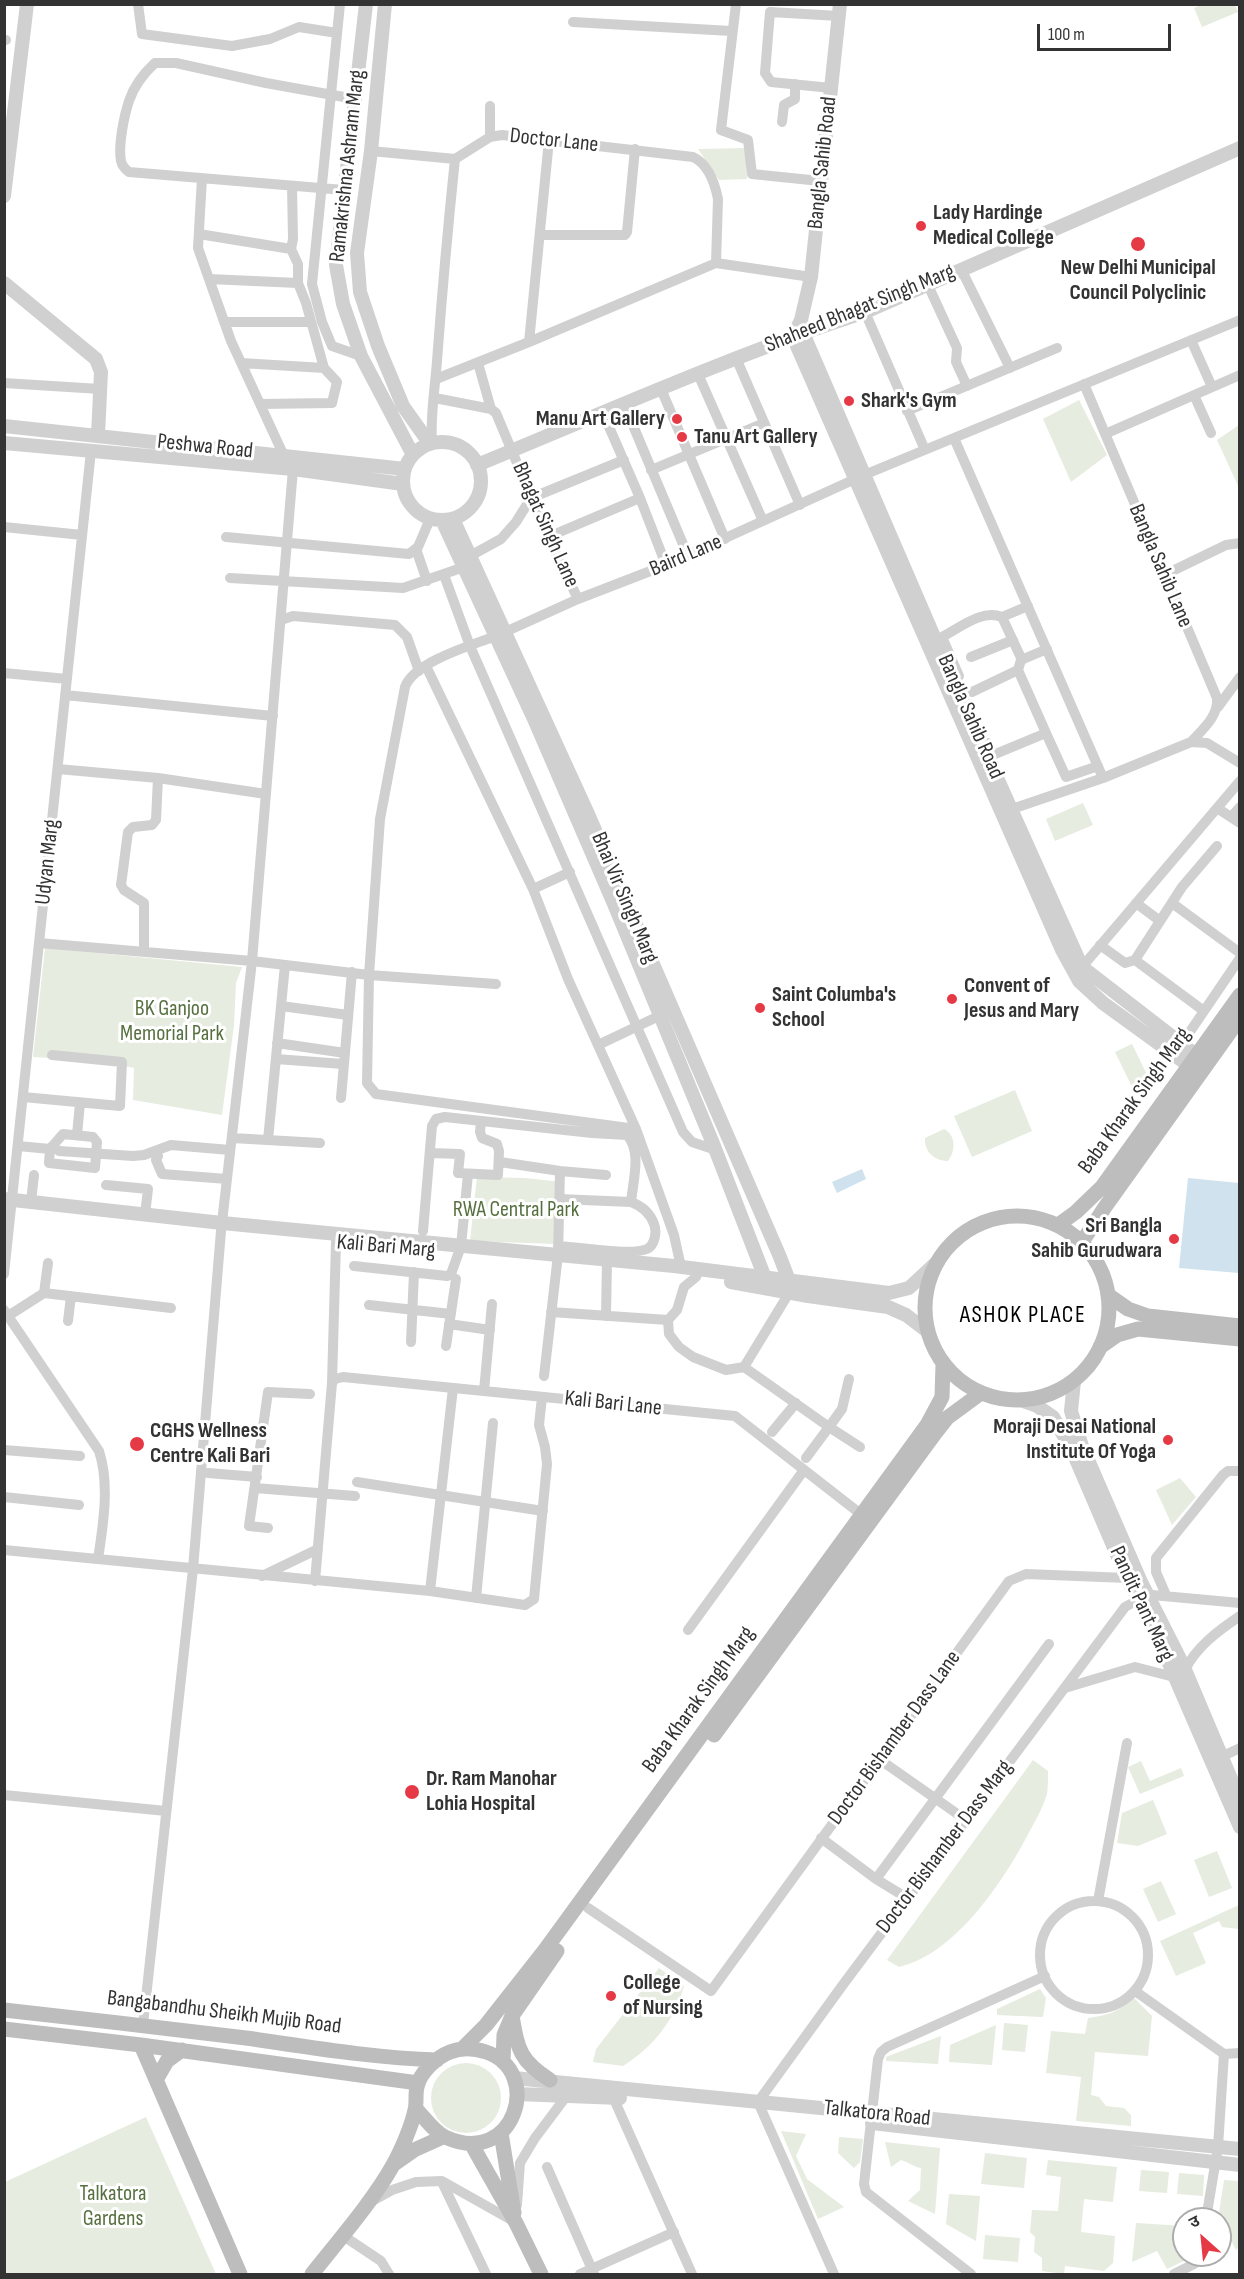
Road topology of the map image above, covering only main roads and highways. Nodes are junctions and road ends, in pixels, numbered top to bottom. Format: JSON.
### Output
{"nodes":[{"id":1,"x":1239,"y":995,"type":"edge"},
{"id":2,"x":1239,"y":1018,"type":"edge"},
{"id":3,"x":1198,"y":1065,"type":"junction"},
{"id":4,"x":1058,"y":1225,"type":"junction"},
{"id":5,"x":1082,"y":1242,"type":"junction"},
{"id":6,"x":1108,"y":1295,"type":"junction"},
{"id":7,"x":1239,"y":1326,"type":"edge"},
{"id":8,"x":1239,"y":1339,"type":"edge"},
{"id":9,"x":1100,"y":1347,"type":"junction"},
{"id":10,"x":944,"y":1365,"type":"junction"},
{"id":11,"x":981,"y":1394,"type":"junction"},
{"id":12,"x":4,"y":2010,"type":"edge"},
{"id":13,"x":512,"y":2016,"type":"junction"},
{"id":14,"x":4,"y":2029,"type":"edge"},
{"id":15,"x":141,"y":2045,"type":"junction"},
{"id":16,"x":463,"y":2048,"type":"junction"},
{"id":17,"x":182,"y":2050,"type":"junction"},
{"id":18,"x":437,"y":2060,"type":"junction"},
{"id":19,"x":503,"y":2062,"type":"junction"},
{"id":20,"x":156,"y":2080,"type":"junction"},
{"id":21,"x":550,"y":2080,"type":"road end"},
{"id":22,"x":418,"y":2083,"type":"junction"},
{"id":23,"x":416,"y":2109,"type":"junction"},
{"id":24,"x":501,"y":2133,"type":"junction"},
{"id":25,"x":443,"y":2137,"type":"junction"},
{"id":26,"x":472,"y":2145,"type":"junction"},
{"id":27,"x":394,"y":2164,"type":"junction"},
{"id":28,"x":516,"y":2223,"type":"junction"},
{"id":29,"x":240,"y":2274,"type":"edge"},
{"id":30,"x":312,"y":2274,"type":"edge"},
{"id":31,"x":541,"y":2274,"type":"edge"}],
"edges":[{"from":1,"to":3,"type":"main road","name":"Baba Kharak Singh Marg"},
{"from":2,"to":3,"type":"main road","name":"Baba Kharak Singh Marg"},
{"from":3,"to":4,"type":"main road","name":"Baba Kharak Singh Marg"},
{"from":3,"to":5,"type":"main road","name":"Baba Kharak Singh Marg"},
{"from":4,"to":5,"type":"main road"},
{"from":4,"to":10,"type":"main road"},
{"from":5,"to":6,"type":"main road"},
{"from":6,"to":7,"type":"main road"},
{"from":6,"to":9,"type":"main road"},
{"from":8,"to":9,"type":"main road"},
{"from":9,"to":11,"type":"main road"},
{"from":10,"to":11,"type":"main road"},
{"from":10,"to":16,"type":"main road","name":"Baba Kharak Singh Marg"},
{"from":11,"to":13,"type":"main road","name":"Baba Kharak Singh Marg"},
{"from":12,"to":18,"type":"main road","name":"Bangabandhu Sheikh Mujib Road"},
{"from":13,"to":19,"type":"main road","name":"Baba Kharak Singh Marg"},
{"from":13,"to":21,"type":"main road"},
{"from":14,"to":15,"type":"main road","name":"Bangabandhu Sheikh Mujib Road"},
{"from":15,"to":17,"type":"main road","name":"Bangabandhu Sheikh Mujib Road"},
{"from":15,"to":20,"type":"main road"},
{"from":16,"to":18,"type":"main road"},
{"from":16,"to":19,"type":"main road"},
{"from":17,"to":20,"type":"main road"},
{"from":17,"to":22,"type":"main road","name":"Bangabandhu Sheikh Mujib Road"},
{"from":18,"to":22,"type":"main road"},
{"from":19,"to":24,"type":"main road"},
{"from":20,"to":29,"type":"main road"},
{"from":22,"to":23,"type":"main road"},
{"from":23,"to":25,"type":"main road"},
{"from":23,"to":27,"type":"main road"},
{"from":24,"to":26,"type":"main road"},
{"from":24,"to":28,"type":"main road"},
{"from":25,"to":26,"type":"main road"},
{"from":25,"to":27,"type":"main road"},
{"from":26,"to":28,"type":"main road"},
{"from":27,"to":30,"type":"main road"},
{"from":28,"to":31,"type":"main road"}]}
